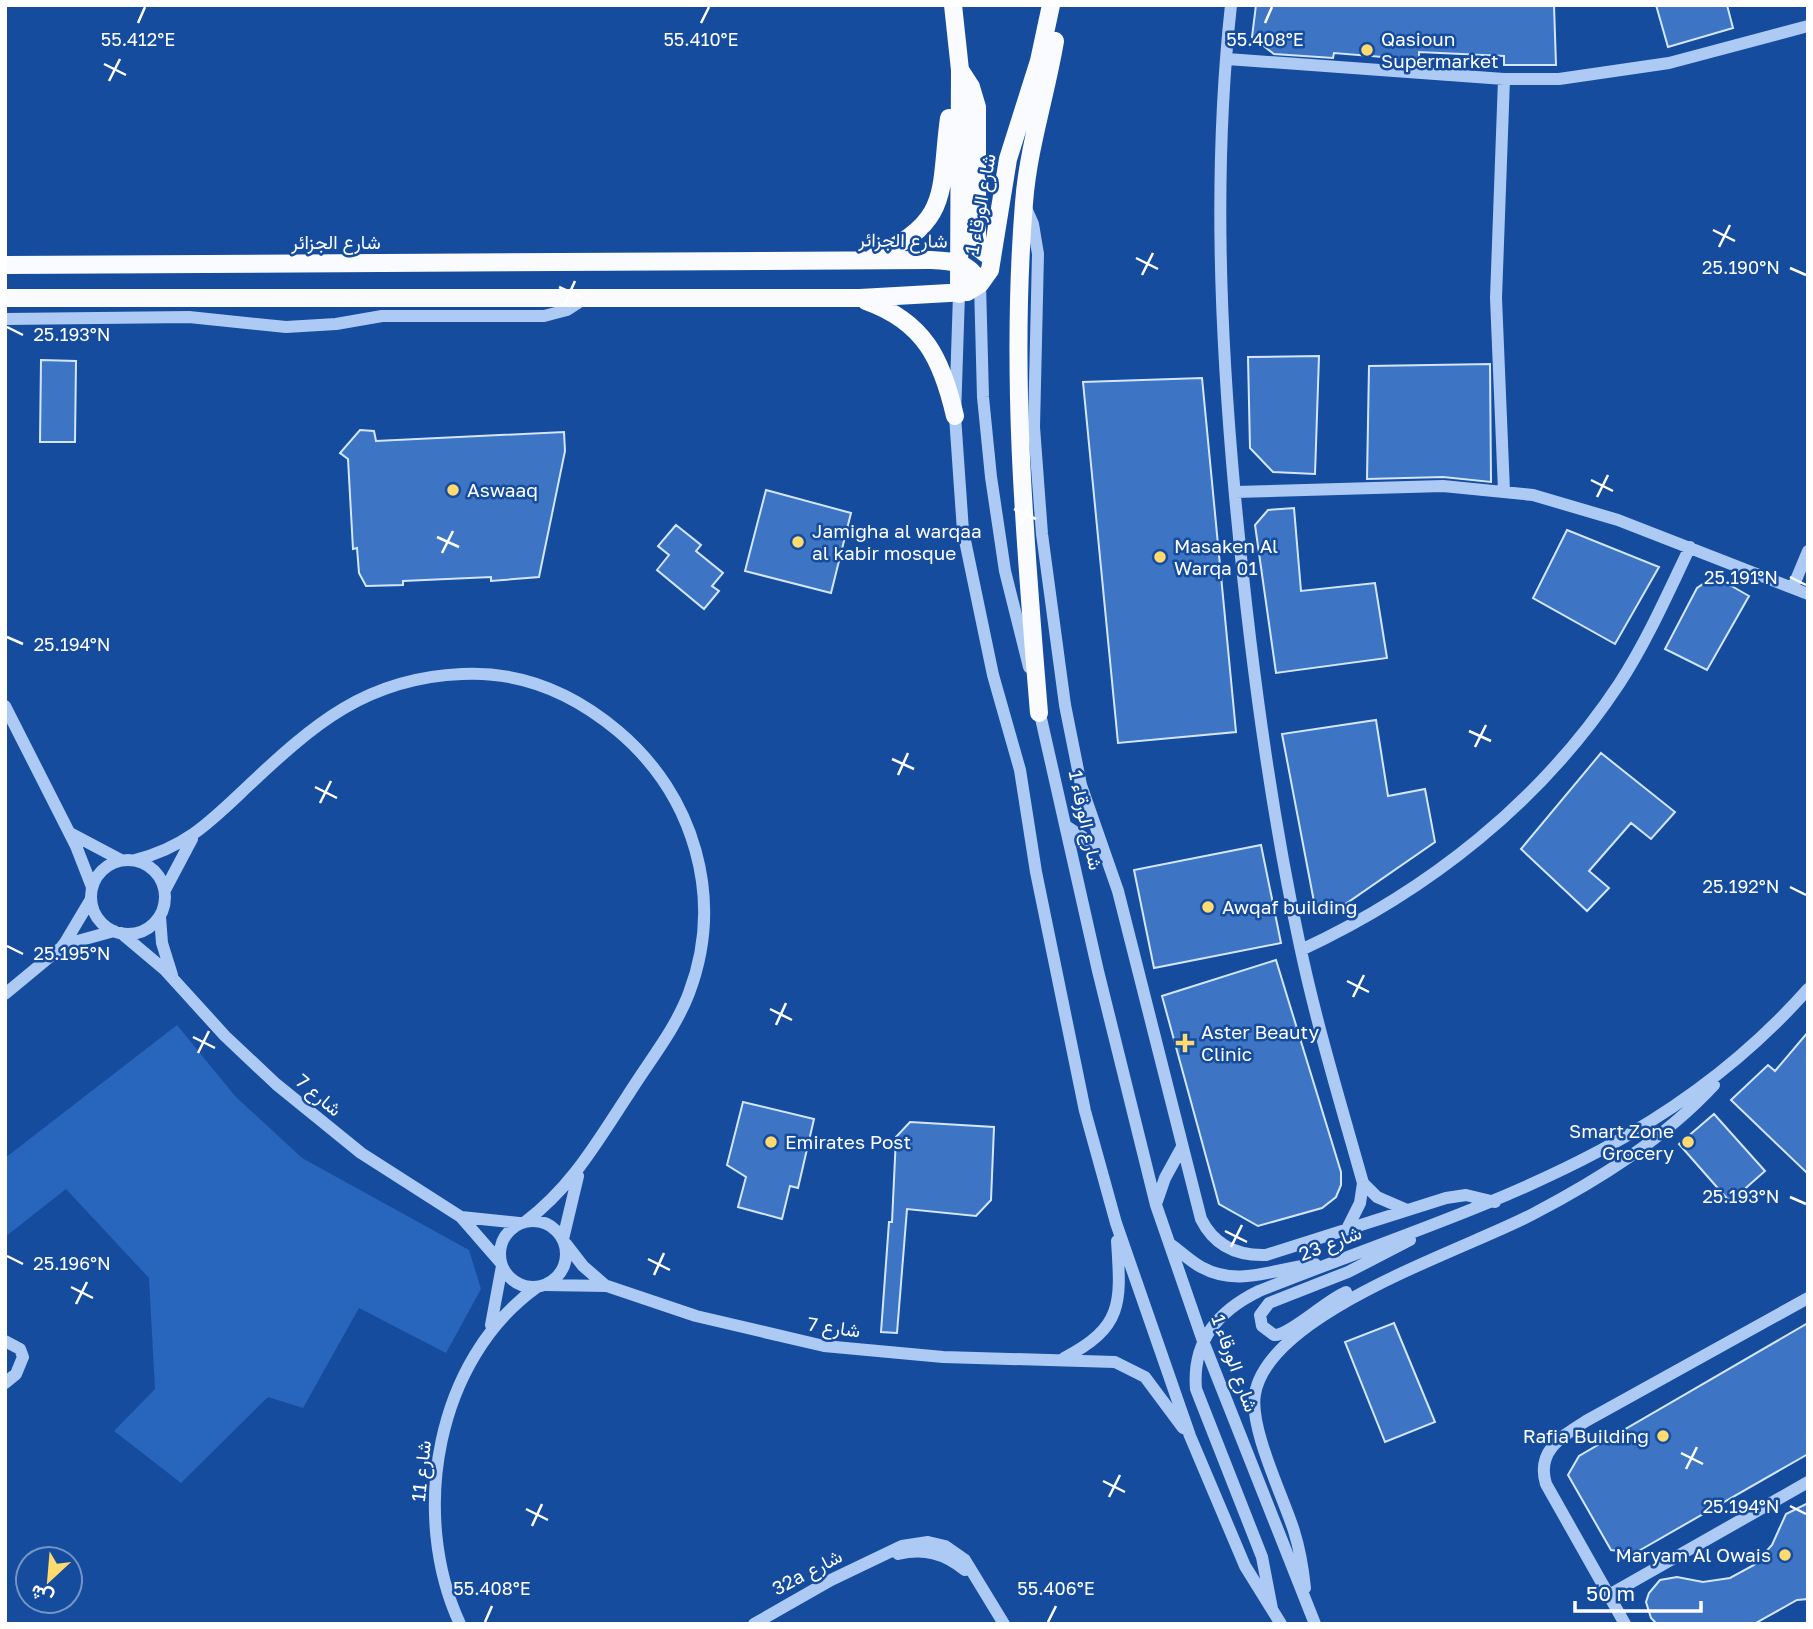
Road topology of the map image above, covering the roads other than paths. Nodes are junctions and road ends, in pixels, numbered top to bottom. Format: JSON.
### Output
{"nodes":[{"id":1,"x":953,"y":5,"type":"edge"},
{"id":2,"x":1051,"y":5,"type":"edge"},
{"id":3,"x":1060,"y":5,"type":"edge"},
{"id":4,"x":1231,"y":5,"type":"edge"},
{"id":5,"x":1808,"y":26,"type":"edge"},
{"id":6,"x":1227,"y":59,"type":"junction"},
{"id":7,"x":960,"y":70,"type":"junction"},
{"id":8,"x":1504,"y":79,"type":"junction"},
{"id":9,"x":1024,"y":202,"type":"junction"},
{"id":10,"x":993,"y":251,"type":"junction"},
{"id":11,"x":866,"y":260,"type":"junction"},
{"id":12,"x":957,"y":261,"type":"junction"},
{"id":13,"x":5,"y":265,"type":"edge"},
{"id":14,"x":980,"y":284,"type":"junction"},
{"id":15,"x":959,"y":294,"type":"junction"},
{"id":16,"x":588,"y":296,"type":"junction"},
{"id":17,"x":5,"y":298,"type":"edge"},
{"id":18,"x":860,"y":298,"type":"junction"},
{"id":19,"x":5,"y":318,"type":"edge"},
{"id":20,"x":955,"y":416,"type":"junction"},
{"id":21,"x":1504,"y":491,"type":"junction"},
{"id":22,"x":1235,"y":492,"type":"junction"},
{"id":23,"x":1690,"y":547,"type":"junction"},
{"id":24,"x":1808,"y":551,"type":"edge"},
{"id":25,"x":1793,"y":587,"type":"junction"},
{"id":26,"x":1808,"y":594,"type":"edge"},
{"id":27,"x":5,"y":706,"type":"edge"},
{"id":28,"x":1039,"y":713,"type":"junction"},
{"id":29,"x":1066,"y":826,"type":"junction"},
{"id":30,"x":70,"y":833,"type":"junction"},
{"id":31,"x":194,"y":836,"type":"junction"},
{"id":32,"x":1104,"y":852,"type":"junction"},
{"id":33,"x":128,"y":860,"type":"junction"},
{"id":34,"x":165,"y":890,"type":"junction"},
{"id":35,"x":92,"y":893,"type":"junction"},
{"id":36,"x":160,"y":917,"type":"junction"},
{"id":37,"x":117,"y":932,"type":"junction"},
{"id":38,"x":62,"y":946,"type":"junction"},
{"id":39,"x":1301,"y":950,"type":"junction"},
{"id":40,"x":173,"y":979,"type":"junction"},
{"id":41,"x":1808,"y":989,"type":"edge"},
{"id":42,"x":5,"y":994,"type":"edge"},
{"id":43,"x":1731,"y":1066,"type":"junction"},
{"id":44,"x":1182,"y":1147,"type":"junction"},
{"id":45,"x":583,"y":1166,"type":"junction"},
{"id":46,"x":1363,"y":1183,"type":"junction"},
{"id":47,"x":1495,"y":1202,"type":"junction"},
{"id":48,"x":1156,"y":1205,"type":"junction"},
{"id":49,"x":1407,"y":1210,"type":"junction"},
{"id":50,"x":461,"y":1217,"type":"junction"},
{"id":51,"x":523,"y":1222,"type":"junction"},
{"id":52,"x":1116,"y":1223,"type":"junction"},
{"id":53,"x":1441,"y":1223,"type":"junction"},
{"id":54,"x":1348,"y":1229,"type":"junction"},
{"id":55,"x":563,"y":1240,"type":"junction"},
{"id":56,"x":1170,"y":1244,"type":"junction"},
{"id":57,"x":1329,"y":1263,"type":"junction"},
{"id":58,"x":501,"y":1265,"type":"junction"},
{"id":59,"x":1374,"y":1284,"type":"junction"},
{"id":60,"x":541,"y":1286,"type":"junction"},
{"id":61,"x":607,"y":1286,"type":"junction"},
{"id":62,"x":1808,"y":1298,"type":"edge"},
{"id":63,"x":491,"y":1329,"type":"junction"},
{"id":64,"x":1203,"y":1340,"type":"junction"},
{"id":65,"x":5,"y":1341,"type":"edge"},
{"id":66,"x":1063,"y":1359,"type":"junction"},
{"id":67,"x":5,"y":1383,"type":"edge"},
{"id":68,"x":1190,"y":1436,"type":"junction"},
{"id":69,"x":1808,"y":1482,"type":"edge"},
{"id":70,"x":1609,"y":1595,"type":"junction"},
{"id":71,"x":1307,"y":1606,"type":"junction"},
{"id":72,"x":1272,"y":1609,"type":"junction"},
{"id":73,"x":460,"y":1624,"type":"edge"},
{"id":74,"x":754,"y":1624,"type":"edge"},
{"id":75,"x":1004,"y":1624,"type":"edge"},
{"id":76,"x":1281,"y":1624,"type":"edge"},
{"id":77,"x":1315,"y":1624,"type":"edge"},
{"id":78,"x":1625,"y":1624,"type":"edge"}],
"edges":[{"from":1,"to":7,"type":"main road","name":"شارع الورقاء 1"},
{"from":2,"to":10,"type":"main road","name":"شارع الورقاء 1"},
{"from":3,"to":9,"type":"main road"},
{"from":4,"to":6,"type":"street"},
{"from":5,"to":8,"type":"street"},
{"from":6,"to":8,"type":"street"},
{"from":6,"to":22,"type":"street"},
{"from":7,"to":10,"type":"main road"},
{"from":7,"to":11,"type":"main road"},
{"from":7,"to":12,"type":"main road","name":"شارع الورقاء 1"},
{"from":8,"to":21,"type":"street"},
{"from":9,"to":28,"type":"main road"},
{"from":9,"to":32,"type":"street"},
{"from":10,"to":14,"type":"main road","name":"شارع الورقاء 1"},
{"from":11,"to":12,"type":"main road","name":"شارع الجزائر"},
{"from":11,"to":13,"type":"main road","name":"شارع الجزائر"},
{"from":12,"to":14,"type":"main road","name":"شارع الجزائر"},
{"from":12,"to":15,"type":"main road","name":"شارع الورقاء 1"},
{"from":14,"to":15,"type":"main road"},
{"from":14,"to":28,"type":"street","name":"شارع الورقاء 1"},
{"from":15,"to":18,"type":"main road"},
{"from":15,"to":20,"type":"street","name":"شارع الورقاء 1"},
{"from":16,"to":17,"type":"main road"},
{"from":16,"to":18,"type":"main road"},
{"from":16,"to":19,"type":"street"},
{"from":18,"to":20,"type":"main road"},
{"from":20,"to":52,"type":"street","name":"شارع الورقاء 1"},
{"from":21,"to":22,"type":"street"},
{"from":21,"to":23,"type":"street"},
{"from":22,"to":39,"type":"street"},
{"from":23,"to":25,"type":"street"},
{"from":23,"to":39,"type":"street"},
{"from":24,"to":25,"type":"street"},
{"from":25,"to":26,"type":"street"},
{"from":27,"to":30,"type":"street"},
{"from":28,"to":29,"type":"street","name":"شارع الورقاء 1"},
{"from":29,"to":32,"type":"street"},
{"from":29,"to":48,"type":"street","name":"شارع الورقاء 1"},
{"from":30,"to":33,"type":"street"},
{"from":30,"to":35,"type":"street"},
{"from":31,"to":33,"type":"street"},
{"from":31,"to":34,"type":"street"},
{"from":31,"to":45,"type":"street"},
{"from":32,"to":44,"type":"street"},
{"from":33,"to":34,"type":"street"},
{"from":33,"to":35,"type":"street"},
{"from":34,"to":36,"type":"street"},
{"from":35,"to":37,"type":"street"},
{"from":35,"to":38,"type":"street"},
{"from":36,"to":37,"type":"street"},
{"from":36,"to":40,"type":"street","name":"شارع 7"},
{"from":37,"to":38,"type":"street"},
{"from":37,"to":40,"type":"street","name":"شارع 7"},
{"from":38,"to":42,"type":"street"},
{"from":39,"to":46,"type":"street"},
{"from":40,"to":50,"type":"street","name":"شارع 7"},
{"from":41,"to":43,"type":"street","name":"شارع 23"},
{"from":43,"to":47,"type":"street","name":"شارع 23"},
{"from":43,"to":59,"type":"street","name":"شارع 23"},
{"from":44,"to":48,"type":"street"},
{"from":44,"to":54,"type":"street"},
{"from":45,"to":51,"type":"street"},
{"from":45,"to":55,"type":"street"},
{"from":46,"to":49,"type":"street"},
{"from":46,"to":54,"type":"street"},
{"from":47,"to":49,"type":"street"},
{"from":47,"to":53,"type":"street","name":"شارع 23"},
{"from":48,"to":56,"type":"street","name":"شارع الورقاء 1"},
{"from":49,"to":54,"type":"street"},
{"from":50,"to":51,"type":"street","name":"شارع 7"},
{"from":50,"to":58,"type":"street","name":"شارع 7"},
{"from":51,"to":55,"type":"street"},
{"from":51,"to":58,"type":"street"},
{"from":52,"to":66,"type":"street"},
{"from":52,"to":68,"type":"street","name":"شارع الورقاء 1"},
{"from":53,"to":57,"type":"street","name":"شارع 23"},
{"from":53,"to":59,"type":"street"},
{"from":55,"to":60,"type":"street"},
{"from":55,"to":61,"type":"street","name":"شارع 7"},
{"from":56,"to":57,"type":"street"},
{"from":56,"to":64,"type":"street","name":"شارع الورقاء 1"},
{"from":57,"to":64,"type":"street","name":"شارع 23"},
{"from":58,"to":60,"type":"street"},
{"from":58,"to":63,"type":"street","name":"شارع 11"},
{"from":59,"to":71,"type":"street","name":"شارع 23"},
{"from":60,"to":61,"type":"street","name":"شارع 7"},
{"from":60,"to":63,"type":"street","name":"شارع 11"},
{"from":61,"to":66,"type":"street","name":"شارع 7"},
{"from":62,"to":70,"type":"street"},
{"from":63,"to":73,"type":"street","name":"شارع 11"},
{"from":64,"to":71,"type":"street","name":"شارع الورقاء 1"},
{"from":64,"to":72,"type":"street","name":"شارع 23"},
{"from":65,"to":67,"type":"street"},
{"from":66,"to":68,"type":"street","name":"شارع 7"},
{"from":68,"to":72,"type":"street","name":"شارع الورقاء 1"},
{"from":69,"to":70,"type":"street"},
{"from":70,"to":78,"type":"street"},
{"from":71,"to":77,"type":"street","name":"شارع الورقاء 1"},
{"from":72,"to":76,"type":"street","name":"شارع الورقاء 1"},
{"from":74,"to":75,"type":"street","name":"32a شارع"}]}
